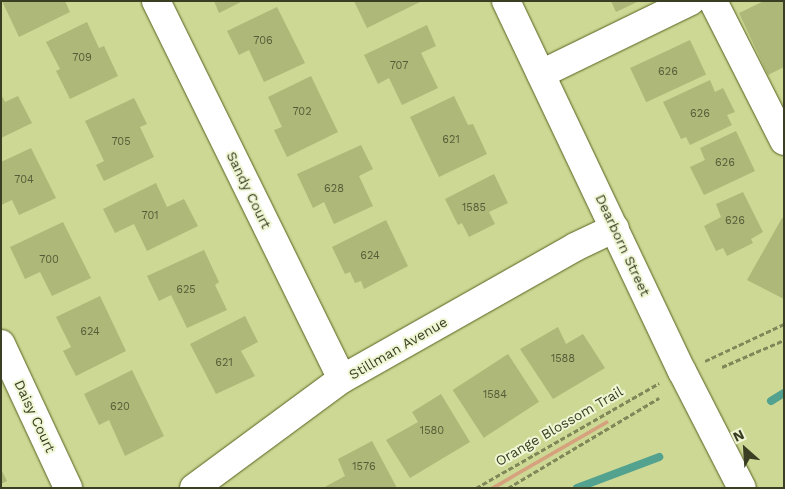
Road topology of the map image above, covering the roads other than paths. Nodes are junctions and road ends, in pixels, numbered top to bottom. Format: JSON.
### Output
{"nodes":[{"id":1,"x":156,"y":1,"type":"edge"},
{"id":2,"x":506,"y":1,"type":"edge"},
{"id":3,"x":691,"y":1,"type":"edge"},
{"id":4,"x":713,"y":1,"type":"edge"},
{"id":5,"x":541,"y":74,"type":"junction"},
{"id":6,"x":784,"y":141,"type":"edge"},
{"id":7,"x":615,"y":228,"type":"junction"},
{"id":8,"x":1,"y":344,"type":"edge"},
{"id":9,"x":342,"y":379,"type":"junction"},
{"id":10,"x":68,"y":488,"type":"edge"},
{"id":11,"x":194,"y":488,"type":"edge"},
{"id":12,"x":742,"y":488,"type":"edge"}],
"edges":[{"from":1,"to":9,"type":"street","name":"Sandy Court"},
{"from":2,"to":5,"type":"street","name":"Dearborn Street"},
{"from":3,"to":5,"type":"street"},
{"from":4,"to":6,"type":"street"},
{"from":5,"to":7,"type":"street","name":"Dearborn Street"},
{"from":7,"to":9,"type":"street","name":"Stillman Avenue"},
{"from":7,"to":12,"type":"street","name":"Dearborn Street"},
{"from":8,"to":10,"type":"street","name":"Daisy Court"},
{"from":9,"to":11,"type":"street","name":"Stillman Avenue"}]}
